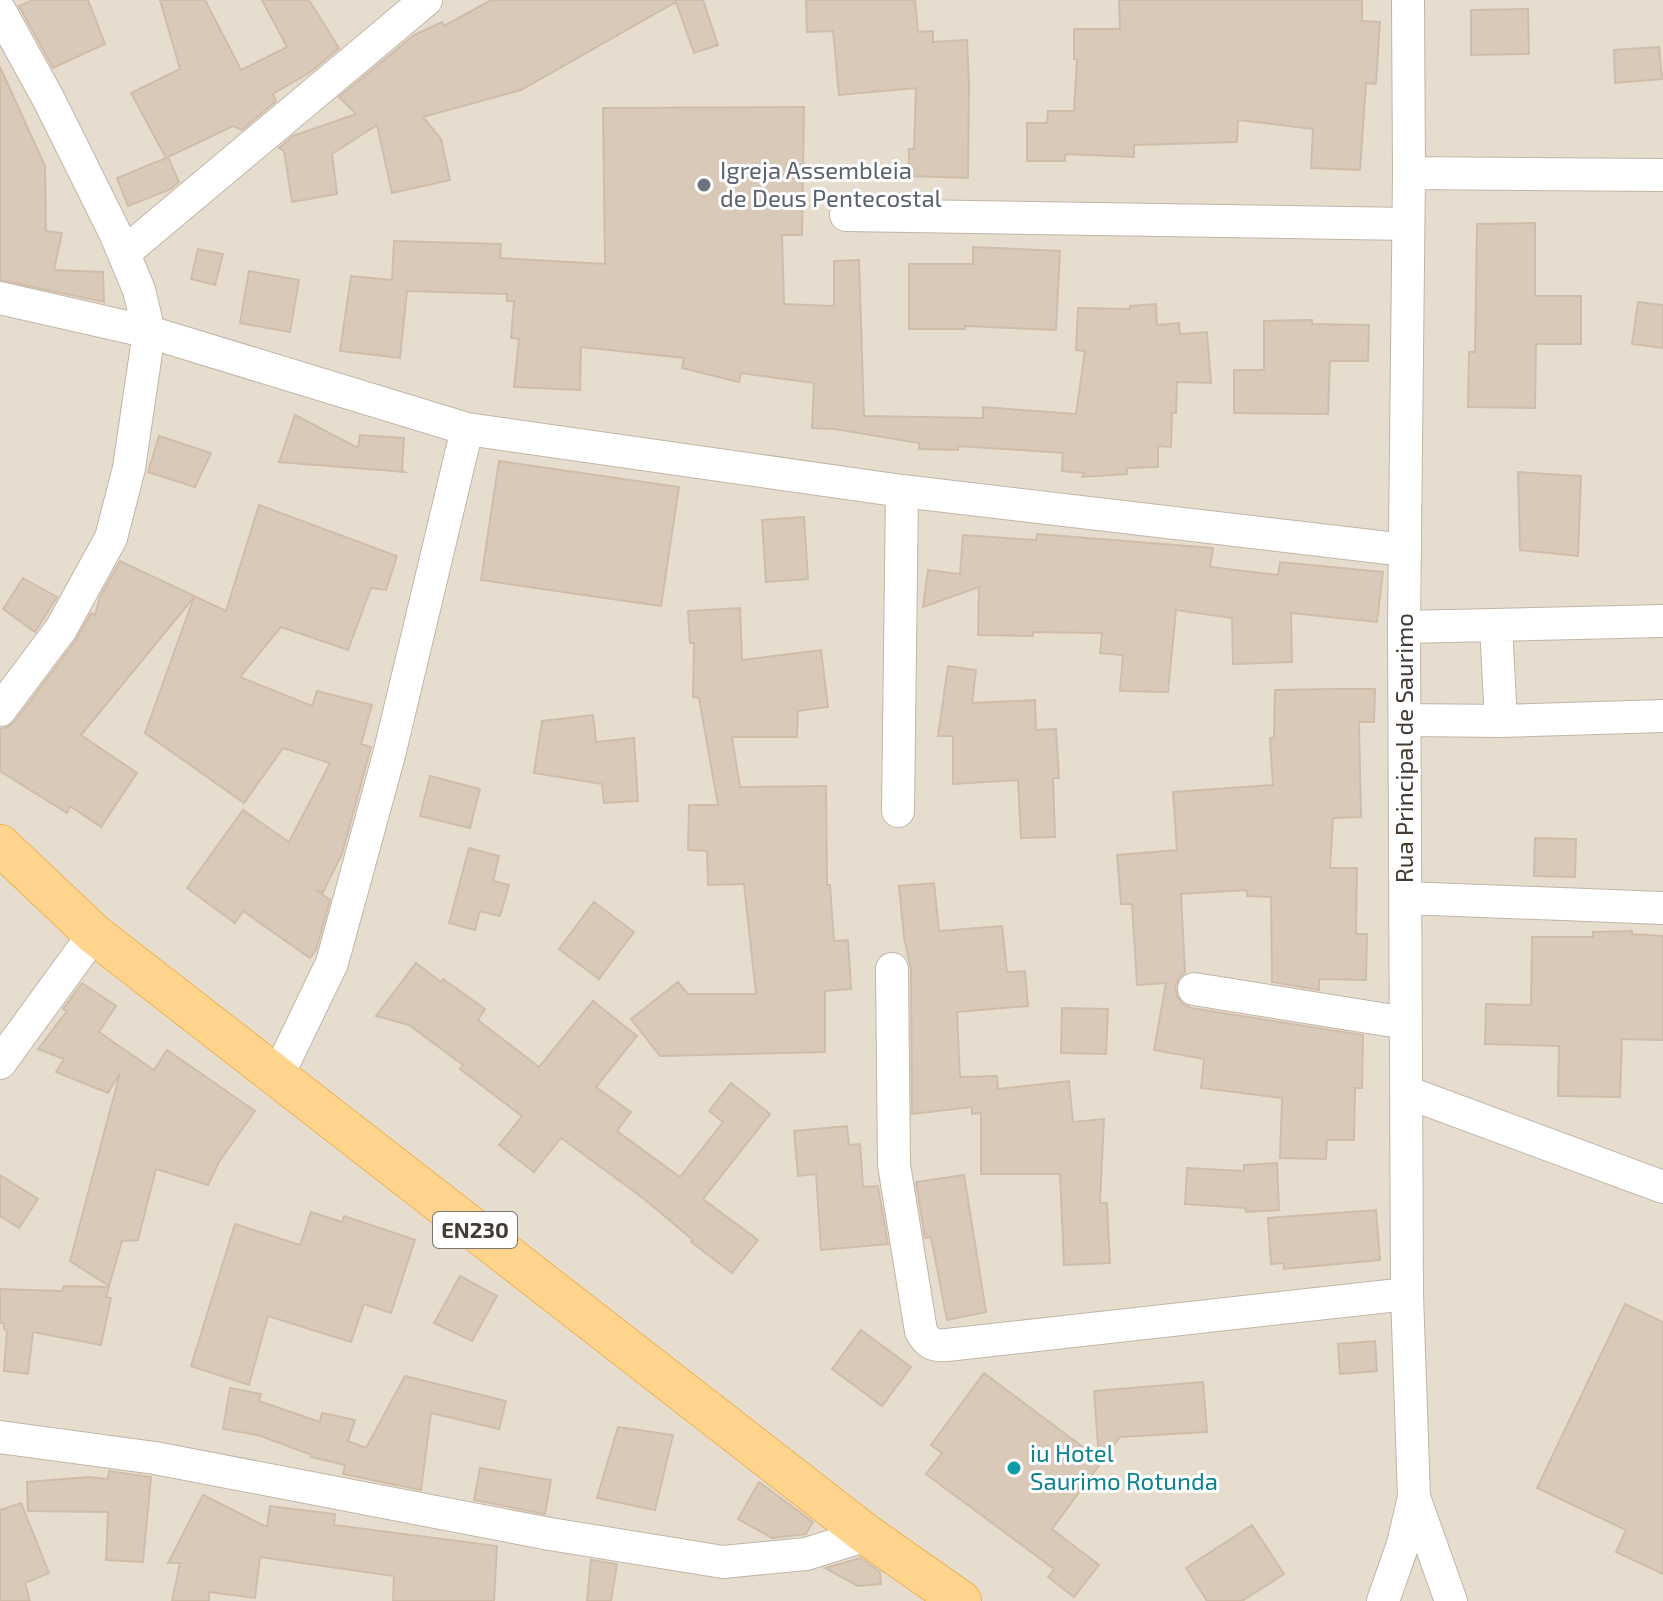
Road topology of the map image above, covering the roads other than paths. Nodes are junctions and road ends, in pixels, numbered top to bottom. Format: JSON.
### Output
{"nodes":[{"id":1,"x":426,"y":0,"type":"edge"},
{"id":2,"x":1408,"y":0,"type":"edge"},
{"id":3,"x":0,"y":11,"type":"edge"},
{"id":4,"x":1409,"y":173,"type":"junction"},
{"id":5,"x":1663,"y":175,"type":"edge"},
{"id":6,"x":846,"y":215,"type":"dead end"},
{"id":7,"x":1408,"y":224,"type":"junction"},
{"id":8,"x":124,"y":253,"type":"junction"},
{"id":9,"x":0,"y":298,"type":"edge"},
{"id":10,"x":149,"y":332,"type":"junction"},
{"id":11,"x":467,"y":429,"type":"junction"},
{"id":12,"x":902,"y":491,"type":"junction"},
{"id":13,"x":1405,"y":550,"type":"junction"},
{"id":14,"x":1663,"y":621,"type":"edge"},
{"id":15,"x":1496,"y":626,"type":"junction"},
{"id":16,"x":1404,"y":627,"type":"junction"},
{"id":17,"x":0,"y":710,"type":"edge"},
{"id":18,"x":1663,"y":716,"type":"edge"},
{"id":19,"x":1405,"y":720,"type":"junction"},
{"id":20,"x":1501,"y":721,"type":"junction"},
{"id":21,"x":898,"y":811,"type":"dead end"},
{"id":22,"x":0,"y":845,"type":"edge"},
{"id":23,"x":1406,"y":898,"type":"junction"},
{"id":24,"x":1663,"y":908,"type":"edge"},
{"id":25,"x":94,"y":934,"type":"junction"},
{"id":26,"x":892,"y":969,"type":"dead end"},
{"id":27,"x":1194,"y":989,"type":"dead end"},
{"id":28,"x":1406,"y":1023,"type":"junction"},
{"id":29,"x":0,"y":1063,"type":"edge"},
{"id":30,"x":277,"y":1077,"type":"junction"},
{"id":31,"x":1406,"y":1092,"type":"junction"},
{"id":32,"x":1663,"y":1187,"type":"edge"},
{"id":33,"x":1407,"y":1294,"type":"junction"},
{"id":34,"x":0,"y":1437,"type":"edge"},
{"id":35,"x":1414,"y":1497,"type":"junction"},
{"id":36,"x":867,"y":1535,"type":"junction"},
{"id":37,"x":961,"y":1601,"type":"edge"},
{"id":38,"x":1383,"y":1601,"type":"edge"},
{"id":39,"x":1451,"y":1601,"type":"edge"}],
"edges":[{"from":1,"to":8,"type":"street"},
{"from":2,"to":4,"type":"street","name":"Rua Principal de Saurimo"},
{"from":3,"to":8,"type":"street"},
{"from":4,"to":5,"type":"street"},
{"from":4,"to":7,"type":"street","name":"Rua Principal de Saurimo"},
{"from":6,"to":7,"type":"street"},
{"from":7,"to":13,"type":"street","name":"Rua Principal de Saurimo"},
{"from":8,"to":10,"type":"street"},
{"from":9,"to":10,"type":"street"},
{"from":10,"to":11,"type":"street"},
{"from":10,"to":17,"type":"street"},
{"from":11,"to":12,"type":"street"},
{"from":11,"to":30,"type":"street"},
{"from":12,"to":13,"type":"street"},
{"from":12,"to":21,"type":"street"},
{"from":13,"to":16,"type":"street","name":"Rua Principal de Saurimo"},
{"from":14,"to":15,"type":"street"},
{"from":15,"to":16,"type":"street"},
{"from":15,"to":20,"type":"street"},
{"from":16,"to":19,"type":"street","name":"Rua Principal de Saurimo"},
{"from":18,"to":20,"type":"street"},
{"from":19,"to":20,"type":"street"},
{"from":19,"to":23,"type":"street","name":"Rua Principal de Saurimo"},
{"from":22,"to":25,"type":"main road","number":"EN230"},
{"from":23,"to":24,"type":"street"},
{"from":23,"to":28,"type":"street","name":"Rua Principal de Saurimo"},
{"from":25,"to":29,"type":"street"},
{"from":25,"to":30,"type":"main road","number":"EN230"},
{"from":26,"to":33,"type":"street"},
{"from":27,"to":28,"type":"street"},
{"from":28,"to":31,"type":"street","name":"Rua Principal de Saurimo"},
{"from":30,"to":36,"type":"main road","number":"EN230"},
{"from":31,"to":32,"type":"street"},
{"from":31,"to":33,"type":"street","name":"Rua Principal de Saurimo"},
{"from":33,"to":35,"type":"street","name":"Rua Principal de Saurimo"},
{"from":34,"to":36,"type":"street"},
{"from":35,"to":38,"type":"street"},
{"from":35,"to":39,"type":"street"},
{"from":36,"to":37,"type":"main road","number":"EN230"}]}
